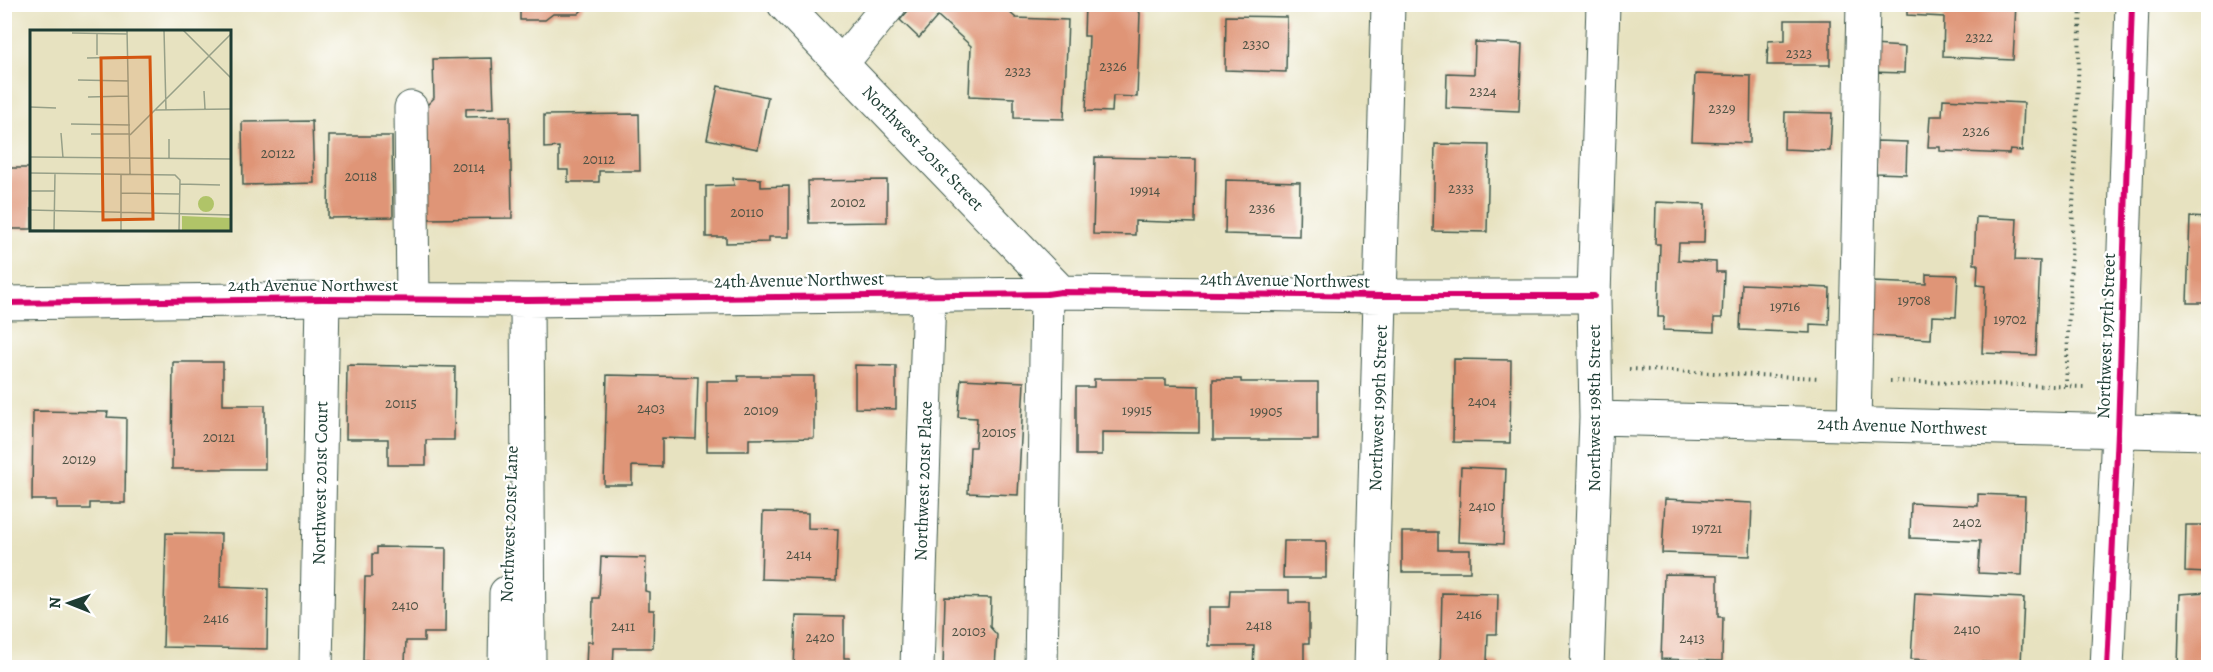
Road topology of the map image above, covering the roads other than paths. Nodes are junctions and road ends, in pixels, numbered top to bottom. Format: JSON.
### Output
{"nodes":[{"id":1,"x":784,"y":4,"type":"edge"},
{"id":2,"x":890,"y":4,"type":"edge"},
{"id":3,"x":1388,"y":4,"type":"edge"},
{"id":4,"x":1603,"y":4,"type":"edge"},
{"id":5,"x":1863,"y":4,"type":"edge"},
{"id":6,"x":2132,"y":4,"type":"edge"},
{"id":7,"x":842,"y":63,"type":"junction"},
{"id":8,"x":411,"y":108,"type":"dead end"},
{"id":9,"x":1054,"y":293,"type":"junction"},
{"id":10,"x":929,"y":294,"type":"junction"},
{"id":11,"x":1382,"y":297,"type":"junction"},
{"id":12,"x":1594,"y":297,"type":"junction"},
{"id":13,"x":323,"y":299,"type":"junction"},
{"id":14,"x":413,"y":299,"type":"junction"},
{"id":15,"x":527,"y":300,"type":"junction"},
{"id":16,"x":4,"y":303,"type":"edge"},
{"id":17,"x":528,"y":386,"type":"junction"},
{"id":18,"x":1596,"y":418,"type":"junction"},
{"id":19,"x":1854,"y":425,"type":"junction"},
{"id":20,"x":2118,"y":432,"type":"junction"},
{"id":21,"x":2208,"y":433,"type":"edge"},
{"id":22,"x":316,"y":668,"type":"edge"},
{"id":23,"x":505,"y":668,"type":"edge"},
{"id":24,"x":529,"y":668,"type":"edge"},
{"id":25,"x":917,"y":668,"type":"edge"},
{"id":26,"x":1041,"y":668,"type":"edge"},
{"id":27,"x":1370,"y":668,"type":"edge"},
{"id":28,"x":1587,"y":668,"type":"edge"},
{"id":29,"x":2107,"y":668,"type":"edge"}],
"edges":[{"from":1,"to":7,"type":"street","name":"Northwest 201st Street"},
{"from":2,"to":7,"type":"street"},
{"from":3,"to":11,"type":"street","name":"Northwest 199th Street"},
{"from":4,"to":12,"type":"street","name":"Northwest 198th Street"},
{"from":5,"to":19,"type":"street"},
{"from":6,"to":20,"type":"street","name":"Northwest 197th Street"},
{"from":7,"to":9,"type":"street","name":"Northwest 201st Street"},
{"from":8,"to":14,"type":"street"},
{"from":9,"to":10,"type":"street","name":"24th Avenue Northwest"},
{"from":9,"to":11,"type":"street","name":"24th Avenue Northwest"},
{"from":9,"to":26,"type":"street"},
{"from":10,"to":15,"type":"street","name":"24th Avenue Northwest"},
{"from":10,"to":25,"type":"street","name":"Northwest 201st Place"},
{"from":11,"to":12,"type":"street","name":"24th Avenue Northwest"},
{"from":11,"to":27,"type":"street","name":"Northwest 199th Street"},
{"from":12,"to":18,"type":"street","name":"Northwest 198th Street"},
{"from":13,"to":14,"type":"street","name":"24th Avenue Northwest"},
{"from":13,"to":16,"type":"street","name":"24th Avenue Northwest"},
{"from":13,"to":22,"type":"street","name":"Northwest 201st Court"},
{"from":14,"to":15,"type":"street","name":"24th Avenue Northwest"},
{"from":15,"to":17,"type":"street","name":"Northwest 201st Lane"},
{"from":17,"to":23,"type":"street","name":"Northwest 201st Lane"},
{"from":17,"to":24,"type":"street","name":"Northwest 201st Lane"},
{"from":18,"to":19,"type":"street","name":"24th Avenue Northwest"},
{"from":18,"to":28,"type":"street","name":"Northwest 198th Street"},
{"from":19,"to":20,"type":"street","name":"24th Avenue Northwest"},
{"from":20,"to":21,"type":"street","name":"24th Avenue Northwest"},
{"from":20,"to":29,"type":"street","name":"Northwest 197th Street"}]}
